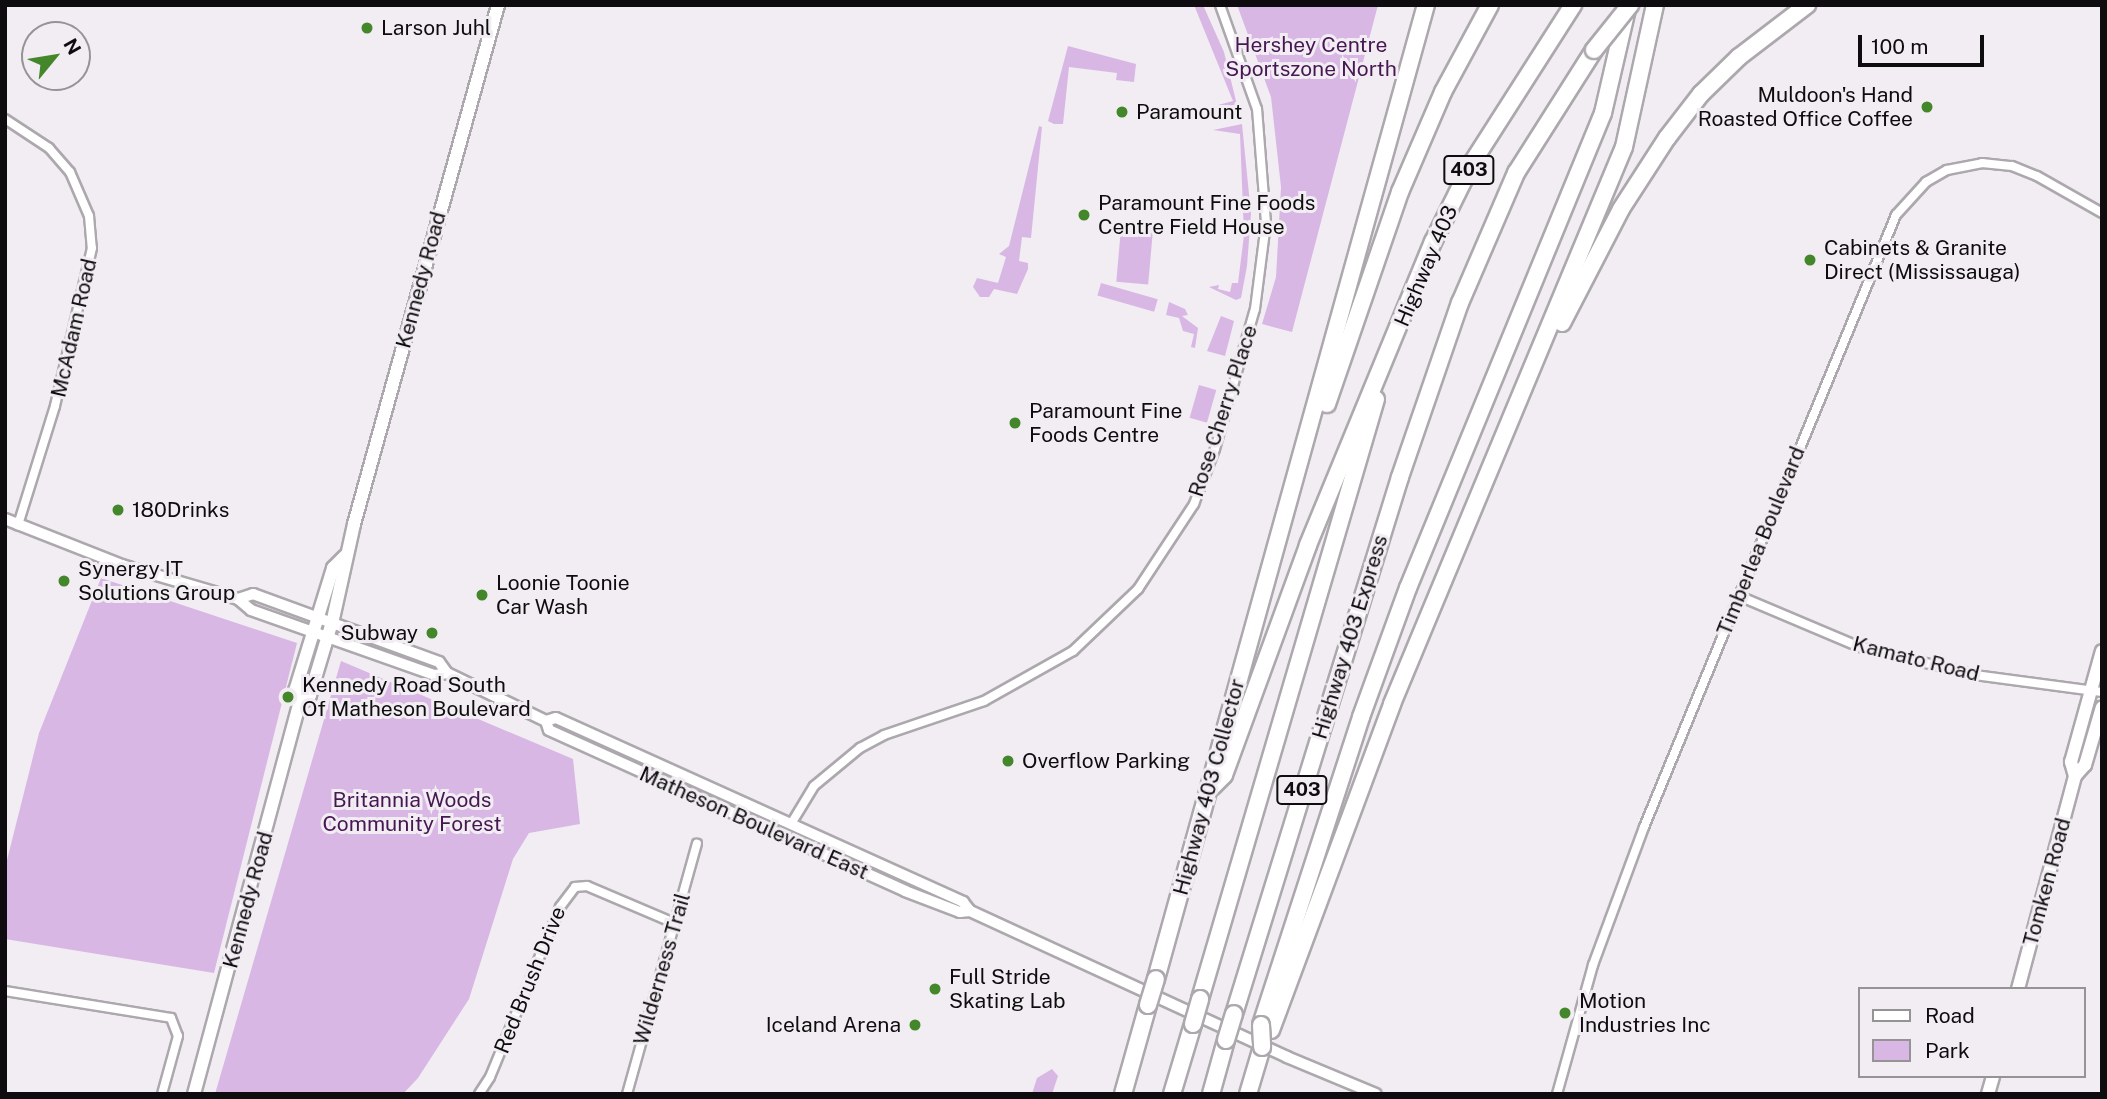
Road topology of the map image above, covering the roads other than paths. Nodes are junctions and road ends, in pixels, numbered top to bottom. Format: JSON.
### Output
{"nodes":[{"id":1,"x":498,"y":5,"type":"edge"},
{"id":2,"x":1220,"y":5,"type":"edge"},
{"id":3,"x":1490,"y":5,"type":"edge"},
{"id":4,"x":1573,"y":5,"type":"edge"},
{"id":5,"x":1629,"y":5,"type":"edge"},
{"id":6,"x":1655,"y":5,"type":"edge"},
{"id":7,"x":1807,"y":5,"type":"edge"},
{"id":8,"x":1425,"y":8,"type":"edge"},
{"id":9,"x":5,"y":119,"type":"edge"},
{"id":10,"x":2102,"y":213,"type":"edge"},
{"id":11,"x":1390,"y":349,"type":"junction"},
{"id":12,"x":1517,"y":409,"type":"junction"},
{"id":13,"x":1296,"y":481,"type":"junction"},
{"id":14,"x":5,"y":519,"type":"edge"},
{"id":15,"x":18,"y":525,"type":"junction"},
{"id":16,"x":345,"y":556,"type":"junction"},
{"id":17,"x":1739,"y":596,"type":"junction"},
{"id":18,"x":238,"y":599,"type":"junction"},
{"id":19,"x":318,"y":615,"type":"junction"},
{"id":20,"x":333,"y":620,"type":"junction"},
{"id":21,"x":313,"y":632,"type":"junction"},
{"id":22,"x":328,"y":637,"type":"junction"},
{"id":23,"x":2102,"y":651,"type":"edge"},
{"id":24,"x":447,"y":673,"type":"junction"},
{"id":25,"x":2096,"y":691,"type":"edge"},
{"id":26,"x":299,"y":705,"type":"junction"},
{"id":27,"x":2102,"y":707,"type":"edge"},
{"id":28,"x":546,"y":721,"type":"junction"},
{"id":29,"x":2075,"y":776,"type":"junction"},
{"id":30,"x":1208,"y":791,"type":"junction"},
{"id":31,"x":791,"y":824,"type":"junction"},
{"id":32,"x":697,"y":844,"type":"dead end"},
{"id":33,"x":970,"y":911,"type":"junction"},
{"id":34,"x":672,"y":922,"type":"junction"},
{"id":35,"x":2019,"y":987,"type":"edge"},
{"id":36,"x":5,"y":991,"type":"edge"},
{"id":37,"x":1266,"y":1028,"type":"junction"},
{"id":38,"x":162,"y":1094,"type":"edge"},
{"id":39,"x":194,"y":1094,"type":"edge"},
{"id":40,"x":479,"y":1094,"type":"edge"},
{"id":41,"x":627,"y":1094,"type":"edge"},
{"id":42,"x":1123,"y":1094,"type":"edge"},
{"id":43,"x":1172,"y":1094,"type":"edge"},
{"id":44,"x":1211,"y":1094,"type":"edge"},
{"id":45,"x":1248,"y":1094,"type":"edge"},
{"id":46,"x":1376,"y":1094,"type":"edge"},
{"id":47,"x":1557,"y":1094,"type":"edge"}],
"edges":[{"from":1,"to":16,"type":"main road","name":"Kennedy Road"},
{"from":2,"to":31,"type":"street","name":"Rose Cherry Place"},
{"from":3,"to":13,"type":"highway"},
{"from":4,"to":11,"type":"highway","name":"Highway 403","number":"403"},
{"from":5,"to":37,"type":"highway"},
{"from":5,"to":44,"type":"highway","name":"Highway 403 Express","number":"403","bridge":true},
{"from":6,"to":12,"type":"highway"},
{"from":7,"to":12,"type":"highway"},
{"from":8,"to":13,"type":"highway"},
{"from":9,"to":15,"type":"street","name":"McAdam Road"},
{"from":10,"to":17,"type":"street","name":"Timberlea Boulevard"},
{"from":11,"to":30,"type":"highway"},
{"from":11,"to":43,"type":"highway","name":"Highway 403 Express","number":"403","bridge":true},
{"from":12,"to":37,"type":"highway"},
{"from":13,"to":30,"type":"highway","name":"Highway 403 Collector"},
{"from":14,"to":15,"type":"street","name":"Matheson Boulevard East"},
{"from":15,"to":18,"type":"street","name":"Matheson Boulevard East"},
{"from":16,"to":19,"type":"main road","name":"Kennedy Road"},
{"from":16,"to":20,"type":"main road","name":"Kennedy Road"},
{"from":17,"to":25,"type":"street","name":"Kamato Road"},
{"from":17,"to":47,"type":"street","name":"Timberlea Boulevard"},
{"from":18,"to":19,"type":"street","name":"Matheson Boulevard East"},
{"from":18,"to":21,"type":"street","name":"Matheson Boulevard East"},
{"from":19,"to":20,"type":"street","name":"Matheson Boulevard East"},
{"from":19,"to":21,"type":"main road","name":"Kennedy Road"},
{"from":20,"to":22,"type":"main road","name":"Kennedy Road"},
{"from":20,"to":24,"type":"street","name":"Matheson Boulevard East"},
{"from":21,"to":22,"type":"street","name":"Matheson Boulevard East"},
{"from":21,"to":26,"type":"main road","name":"Kennedy Road"},
{"from":22,"to":24,"type":"street","name":"Matheson Boulevard East"},
{"from":22,"to":26,"type":"main road","name":"Kennedy Road"},
{"from":23,"to":25,"type":"main road","name":"Tomken Road"},
{"from":24,"to":28,"type":"street","name":"Matheson Boulevard East"},
{"from":25,"to":29,"type":"main road","name":"Tomken Road"},
{"from":26,"to":39,"type":"main road","name":"Kennedy Road"},
{"from":27,"to":29,"type":"main road","name":"Tomken Road"},
{"from":28,"to":31,"type":"street","name":"Matheson Boulevard East"},
{"from":28,"to":33,"type":"street","name":"Matheson Boulevard East"},
{"from":29,"to":35,"type":"main road","name":"Tomken Road"},
{"from":30,"to":42,"type":"highway","name":"Highway 403 Collector","bridge":true},
{"from":31,"to":33,"type":"street","name":"Matheson Boulevard East"},
{"from":32,"to":34,"type":"street","name":"Wilderness Trail"},
{"from":33,"to":46,"type":"street","name":"Matheson Boulevard East"},
{"from":34,"to":40,"type":"street","name":"Red Brush Drive"},
{"from":34,"to":41,"type":"street","name":"Wilderness Trail"},
{"from":36,"to":38,"type":"street"},
{"from":37,"to":45,"type":"highway","bridge":true}]}
